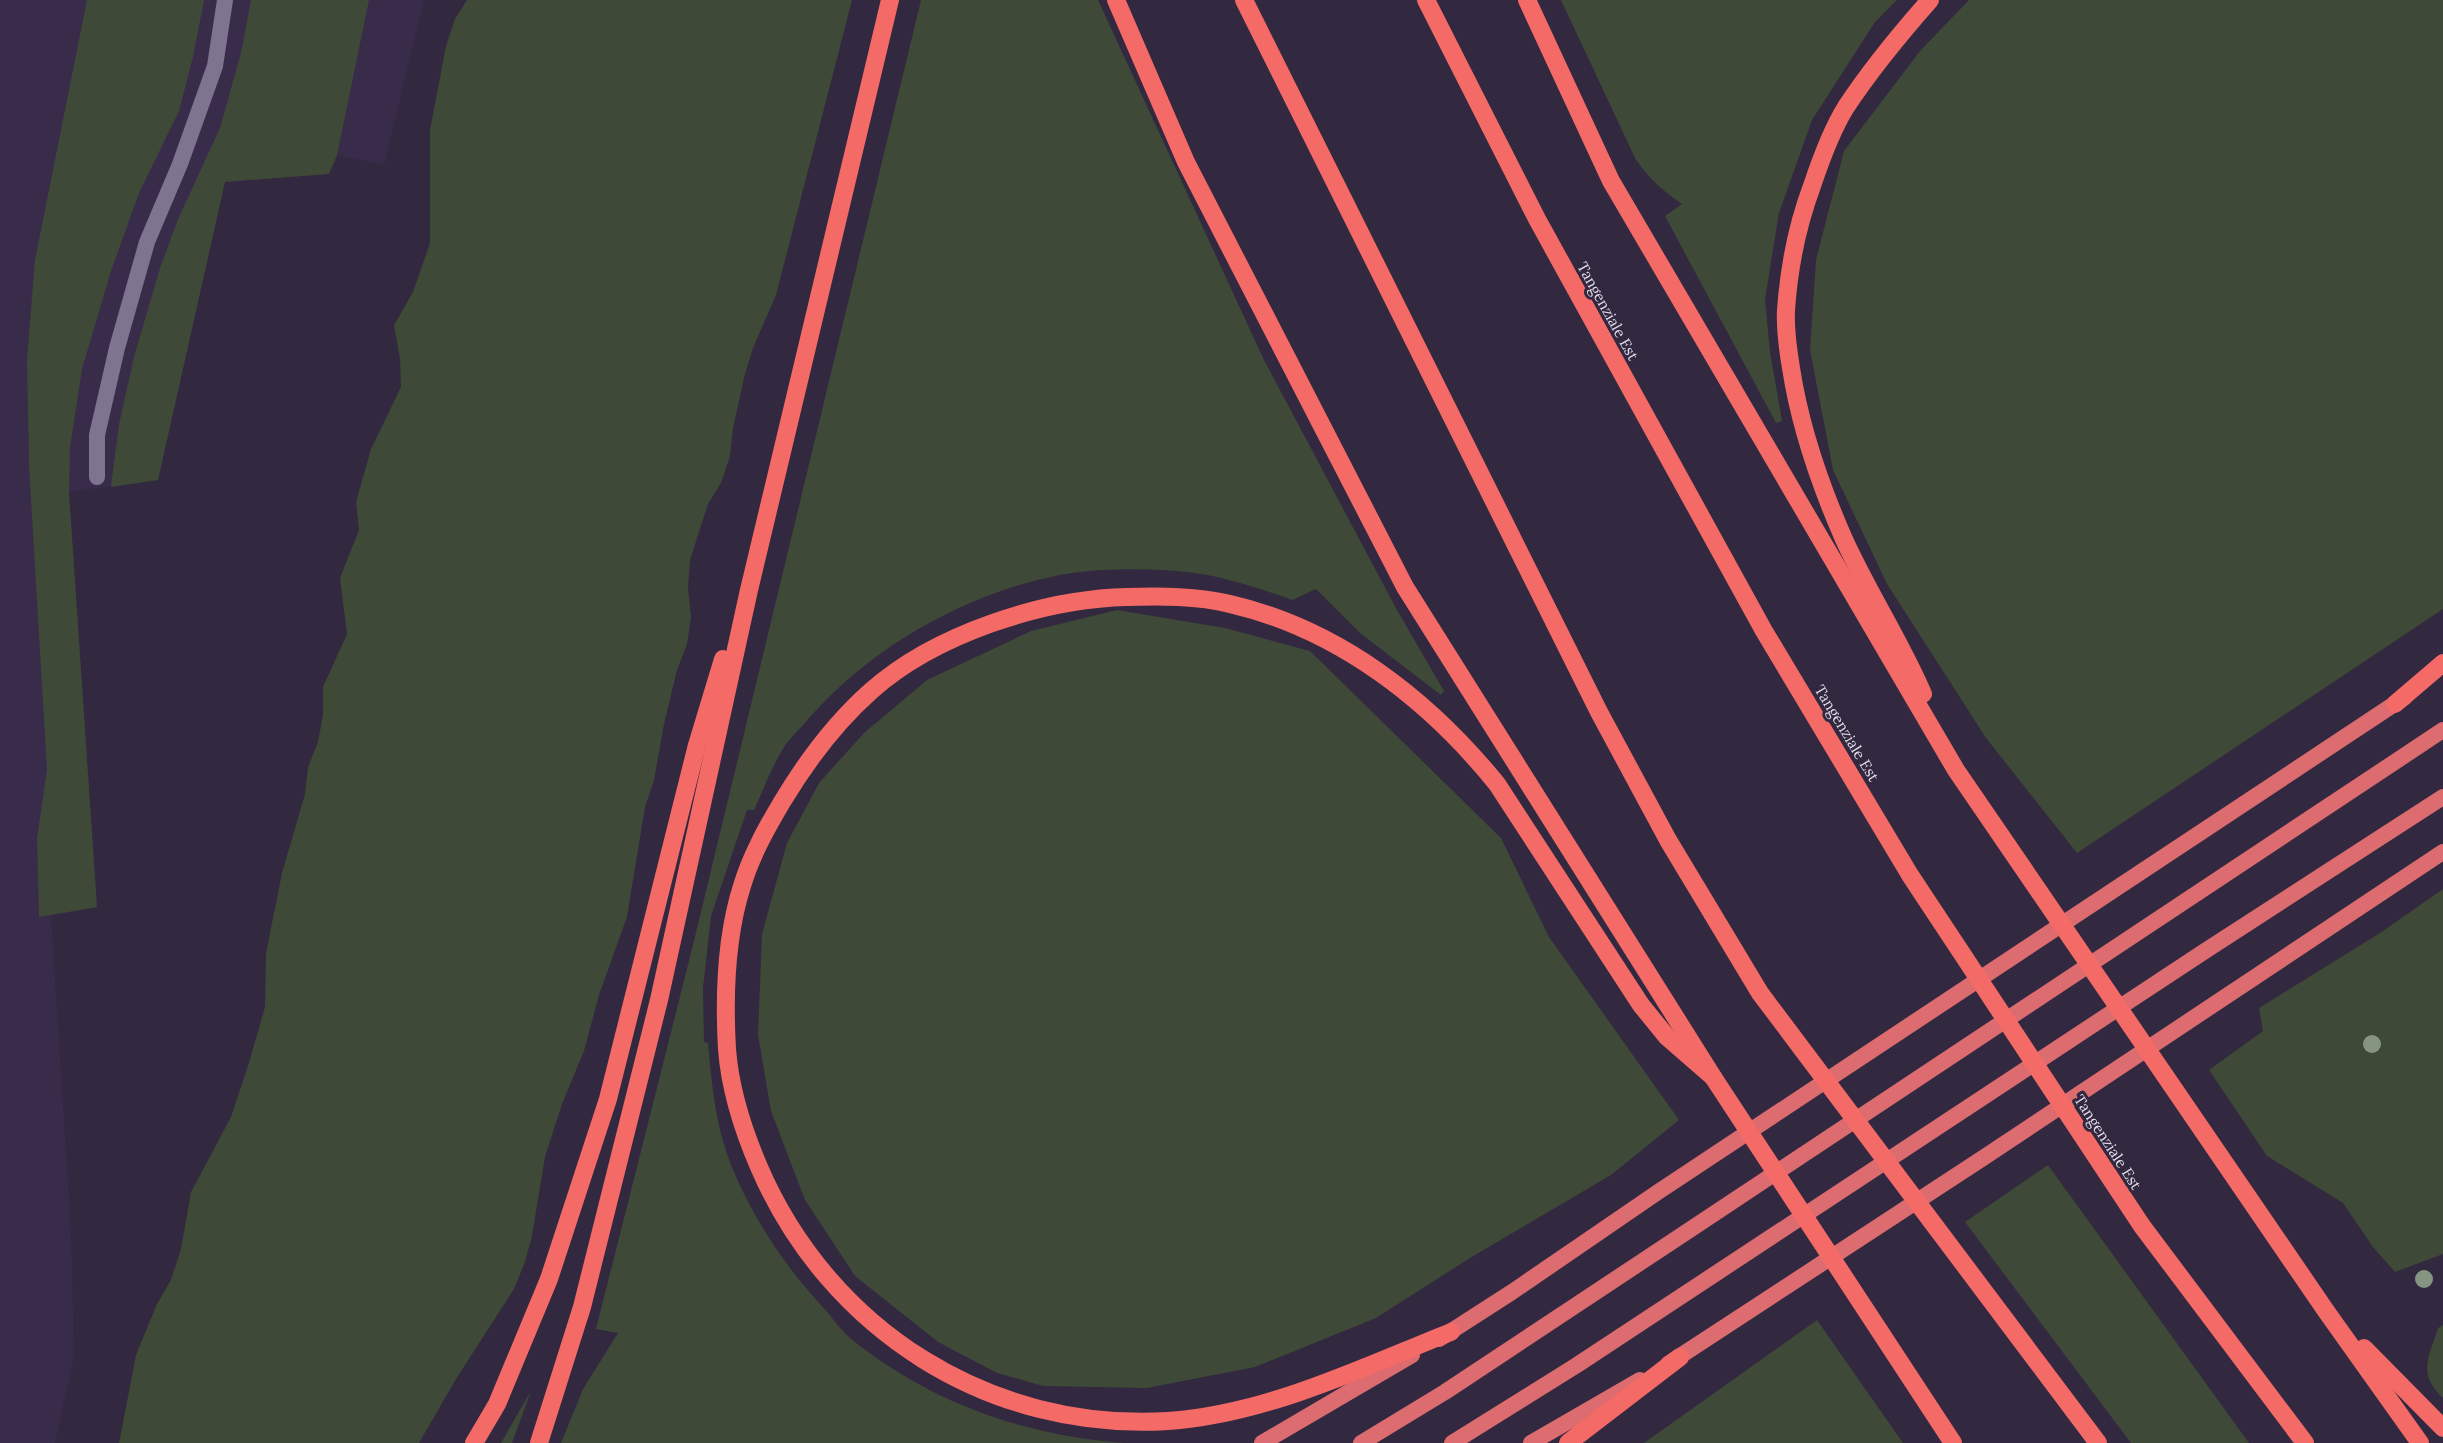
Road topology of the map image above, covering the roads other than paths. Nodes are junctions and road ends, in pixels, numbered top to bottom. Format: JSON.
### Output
{"nodes":[{"id":1,"x":225,"y":0,"type":"edge"},
{"id":2,"x":890,"y":0,"type":"edge"},
{"id":3,"x":1116,"y":0,"type":"edge"},
{"id":4,"x":1244,"y":0,"type":"edge"},
{"id":5,"x":1426,"y":0,"type":"edge"},
{"id":6,"x":1527,"y":0,"type":"edge"},
{"id":7,"x":1930,"y":0,"type":"edge"},
{"id":8,"x":97,"y":477,"type":"dead end"},
{"id":9,"x":749,"y":590,"type":"junction"},
{"id":10,"x":2443,"y":663,"type":"edge"},
{"id":11,"x":2443,"y":672,"type":"edge"},
{"id":12,"x":2396,"y":704,"type":"junction"},
{"id":13,"x":2443,"y":730,"type":"edge"},
{"id":14,"x":1956,"y":770,"type":"junction"},
{"id":15,"x":2443,"y":797,"type":"edge"},
{"id":16,"x":2443,"y":852,"type":"edge"},
{"id":17,"x":1713,"y":1077,"type":"junction"},
{"id":18,"x":2326,"y":1311,"type":"junction"},
{"id":19,"x":1451,"y":1332,"type":"junction"},
{"id":20,"x":1680,"y":1357,"type":"junction"},
{"id":21,"x":2443,"y":1428,"type":"edge"},
{"id":22,"x":474,"y":1443,"type":"edge"},
{"id":23,"x":539,"y":1443,"type":"edge"},
{"id":24,"x":1262,"y":1443,"type":"edge"},
{"id":25,"x":1361,"y":1443,"type":"edge"},
{"id":26,"x":1452,"y":1443,"type":"edge"},
{"id":27,"x":1531,"y":1443,"type":"edge"},
{"id":28,"x":1568,"y":1443,"type":"edge"},
{"id":29,"x":1953,"y":1443,"type":"edge"},
{"id":30,"x":2098,"y":1443,"type":"edge"},
{"id":31,"x":2305,"y":1443,"type":"edge"},
{"id":32,"x":2420,"y":1443,"type":"edge"}],
"edges":[{"from":1,"to":8,"type":"lane"},
{"from":2,"to":9,"type":"highway"},
{"from":3,"to":17,"type":"highway"},
{"from":4,"to":30,"type":"highway"},
{"from":5,"to":31,"type":"highway","name":"Tangenziale Est"},
{"from":6,"to":14,"type":"highway"},
{"from":7,"to":14,"type":"highway"},
{"from":9,"to":22,"type":"highway"},
{"from":9,"to":23,"type":"highway"},
{"from":10,"to":12,"type":"highway"},
{"from":11,"to":12,"type":"highway"},
{"from":12,"to":19,"type":"highway"},
{"from":13,"to":25,"type":"highway"},
{"from":14,"to":18,"type":"highway"},
{"from":15,"to":26,"type":"highway"},
{"from":16,"to":20,"type":"highway"},
{"from":17,"to":19,"type":"highway"},
{"from":17,"to":29,"type":"highway"},
{"from":18,"to":21,"type":"highway"},
{"from":18,"to":32,"type":"highway"},
{"from":19,"to":24,"type":"highway"},
{"from":20,"to":27,"type":"highway"},
{"from":20,"to":28,"type":"highway"}]}
